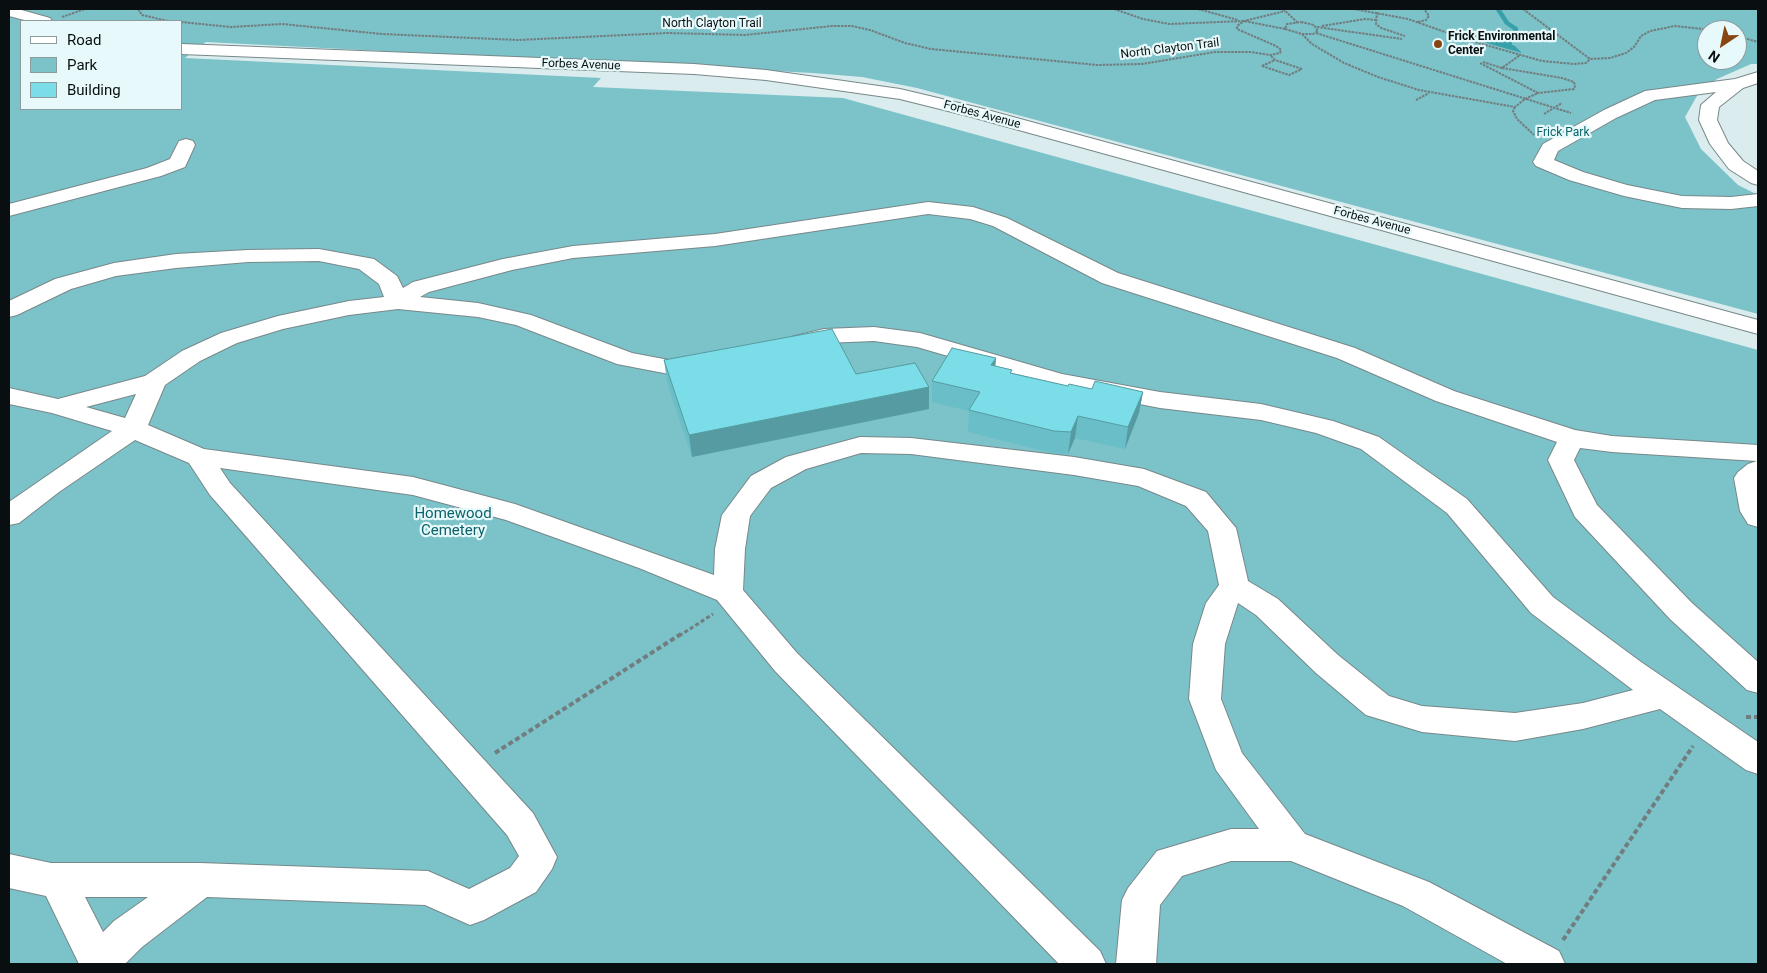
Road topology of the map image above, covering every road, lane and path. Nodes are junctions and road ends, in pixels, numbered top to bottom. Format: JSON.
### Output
{"nodes":[{"id":1,"x":85,"y":9,"type":"edge"},
{"id":2,"x":138,"y":9,"type":"edge"},
{"id":3,"x":1114,"y":9,"type":"edge"},
{"id":4,"x":1198,"y":9,"type":"edge"},
{"id":5,"x":1354,"y":9,"type":"edge"},
{"id":6,"x":1424,"y":9,"type":"edge"},
{"id":7,"x":1523,"y":9,"type":"edge"},
{"id":8,"x":1284,"y":10,"type":"edge"},
{"id":9,"x":9,"y":11,"type":"edge"},
{"id":10,"x":1377,"y":12,"type":"junction"},
{"id":11,"x":62,"y":17,"type":"dead end"},
{"id":12,"x":41,"y":20,"type":"edge"},
{"id":13,"x":164,"y":20,"type":"edge"},
{"id":14,"x":1377,"y":20,"type":"junction"},
{"id":15,"x":1244,"y":21,"type":"junction"},
{"id":16,"x":182,"y":22,"type":"edge"},
{"id":17,"x":1298,"y":22,"type":"junction"},
{"id":18,"x":1417,"y":22,"type":"junction"},
{"id":19,"x":1317,"y":27,"type":"junction"},
{"id":20,"x":1697,"y":28,"type":"edge"},
{"id":21,"x":1285,"y":29,"type":"junction"},
{"id":22,"x":1316,"y":33,"type":"junction"},
{"id":23,"x":1302,"y":34,"type":"junction"},
{"id":24,"x":1405,"y":36,"type":"dead end"},
{"id":25,"x":1402,"y":39,"type":"dead end"},
{"id":26,"x":1481,"y":44,"type":"junction"},
{"id":27,"x":1476,"y":46,"type":"dead end"},
{"id":28,"x":182,"y":49,"type":"edge"},
{"id":29,"x":1270,"y":55,"type":"junction"},
{"id":30,"x":1519,"y":55,"type":"junction"},
{"id":31,"x":1590,"y":59,"type":"junction"},
{"id":32,"x":1276,"y":60,"type":"junction"},
{"id":33,"x":1502,"y":68,"type":"junction"},
{"id":34,"x":1758,"y":77,"type":"edge"},
{"id":35,"x":1737,"y":84,"type":"junction"},
{"id":36,"x":1430,"y":92,"type":"junction"},
{"id":37,"x":1538,"y":93,"type":"junction"},
{"id":38,"x":1525,"y":99,"type":"junction"},
{"id":39,"x":1416,"y":100,"type":"dead end"},
{"id":40,"x":1562,"y":103,"type":"dead end"},
{"id":41,"x":1514,"y":107,"type":"junction"},
{"id":42,"x":1554,"y":108,"type":"junction"},
{"id":43,"x":1544,"y":114,"type":"dead end"},
{"id":44,"x":1598,"y":122,"type":"junction"},
{"id":45,"x":1535,"y":139,"type":"dead end"},
{"id":46,"x":186,"y":145,"type":"dead end"},
{"id":47,"x":1758,"y":179,"type":"edge"},
{"id":48,"x":1758,"y":200,"type":"edge"},
{"id":49,"x":9,"y":210,"type":"edge"},
{"id":50,"x":398,"y":302,"type":"junction"},
{"id":51,"x":9,"y":310,"type":"edge"},
{"id":52,"x":1758,"y":327,"type":"edge"},
{"id":53,"x":776,"y":348,"type":"edge"},
{"id":54,"x":728,"y":358,"type":"edge"},
{"id":55,"x":154,"y":381,"type":"junction"},
{"id":56,"x":9,"y":396,"type":"edge"},
{"id":57,"x":58,"y":406,"type":"junction"},
{"id":58,"x":133,"y":429,"type":"junction"},
{"id":59,"x":1572,"y":438,"type":"junction"},
{"id":60,"x":1758,"y":453,"type":"edge"},
{"id":61,"x":198,"y":457,"type":"junction"},
{"id":62,"x":1758,"y":470,"type":"edge"},
{"id":63,"x":9,"y":516,"type":"edge"},
{"id":64,"x":1758,"y":517,"type":"edge"},
{"id":65,"x":1234,"y":587,"type":"junction"},
{"id":66,"x":731,"y":596,"type":"junction"},
{"id":67,"x":1758,"y":681,"type":"edge"},
{"id":68,"x":1664,"y":695,"type":"junction"},
{"id":69,"x":1707,"y":725,"type":"junction"},
{"id":70,"x":1758,"y":760,"type":"edge"},
{"id":71,"x":471,"y":768,"type":"junction"},
{"id":72,"x":1292,"y":845,"type":"junction"},
{"id":73,"x":9,"y":871,"type":"edge"},
{"id":74,"x":200,"y":880,"type":"junction"},
{"id":75,"x":58,"y":881,"type":"junction"},
{"id":76,"x":1551,"y":956,"type":"edge"},
{"id":77,"x":99,"y":964,"type":"edge"},
{"id":78,"x":1086,"y":964,"type":"edge"},
{"id":79,"x":1136,"y":964,"type":"edge"}],
"edges":[{"from":1,"to":11,"type":"path"},
{"from":2,"to":13,"type":"path"},
{"from":3,"to":15,"type":"path"},
{"from":4,"to":15,"type":"path"},
{"from":5,"to":10,"type":"path"},
{"from":6,"to":18,"type":"path"},
{"from":7,"to":31,"type":"path"},
{"from":8,"to":15,"type":"path"},
{"from":8,"to":17,"type":"path"},
{"from":9,"to":12,"type":"main road"},
{"from":10,"to":14,"type":"path"},
{"from":10,"to":18,"type":"path"},
{"from":14,"to":19,"type":"path"},
{"from":14,"to":24,"type":"path"},
{"from":15,"to":21,"type":"path"},
{"from":15,"to":29,"type":"path","name":"North Clayton Trail"},
{"from":16,"to":29,"type":"path","name":"North Clayton Trail"},
{"from":17,"to":19,"type":"path"},
{"from":17,"to":21,"type":"path"},
{"from":18,"to":26,"type":"path"},
{"from":19,"to":22,"type":"path"},
{"from":19,"to":25,"type":"path"},
{"from":20,"to":31,"type":"path"},
{"from":21,"to":23,"type":"path"},
{"from":22,"to":23,"type":"path"},
{"from":22,"to":38,"type":"path"},
{"from":23,"to":36,"type":"path"},
{"from":26,"to":27,"type":"path"},
{"from":26,"to":30,"type":"path"},
{"from":28,"to":52,"type":"main road","name":"Forbes Avenue"},
{"from":29,"to":32,"type":"path"},
{"from":30,"to":31,"type":"path"},
{"from":30,"to":33,"type":"path"},
{"from":32,"to":32,"type":"path"},
{"from":33,"to":37,"type":"path"},
{"from":33,"to":37,"type":"path"},
{"from":34,"to":35,"type":"main road"},
{"from":35,"to":44,"type":"main road"},
{"from":35,"to":47,"type":"main road"},
{"from":36,"to":39,"type":"path"},
{"from":36,"to":41,"type":"path"},
{"from":37,"to":38,"type":"path"},
{"from":38,"to":41,"type":"path"},
{"from":38,"to":42,"type":"path"},
{"from":40,"to":42,"type":"path"},
{"from":41,"to":45,"type":"path"},
{"from":42,"to":43,"type":"path"},
{"from":42,"to":44,"type":"path"},
{"from":44,"to":48,"type":"main road"},
{"from":46,"to":49,"type":"main road"},
{"from":50,"to":51,"type":"main road"},
{"from":50,"to":54,"type":"main road"},
{"from":50,"to":55,"type":"main road"},
{"from":50,"to":59,"type":"main road"},
{"from":53,"to":68,"type":"main road"},
{"from":55,"to":57,"type":"main road"},
{"from":55,"to":58,"type":"main road"},
{"from":56,"to":57,"type":"main road"},
{"from":57,"to":58,"type":"main road"},
{"from":58,"to":61,"type":"main road"},
{"from":58,"to":63,"type":"main road"},
{"from":59,"to":60,"type":"main road"},
{"from":59,"to":67,"type":"main road"},
{"from":61,"to":66,"type":"main road"},
{"from":61,"to":71,"type":"main road"},
{"from":62,"to":64,"type":"main road"},
{"from":65,"to":66,"type":"main road"},
{"from":65,"to":68,"type":"main road"},
{"from":65,"to":72,"type":"main road"},
{"from":66,"to":71,"type":"path"},
{"from":66,"to":78,"type":"main road"},
{"from":68,"to":69,"type":"main road"},
{"from":69,"to":70,"type":"main road"},
{"from":69,"to":76,"type":"path"},
{"from":71,"to":74,"type":"main road"},
{"from":72,"to":76,"type":"main road"},
{"from":72,"to":79,"type":"main road"},
{"from":73,"to":75,"type":"main road"},
{"from":74,"to":75,"type":"main road"},
{"from":74,"to":77,"type":"main road"},
{"from":75,"to":77,"type":"main road"}]}
